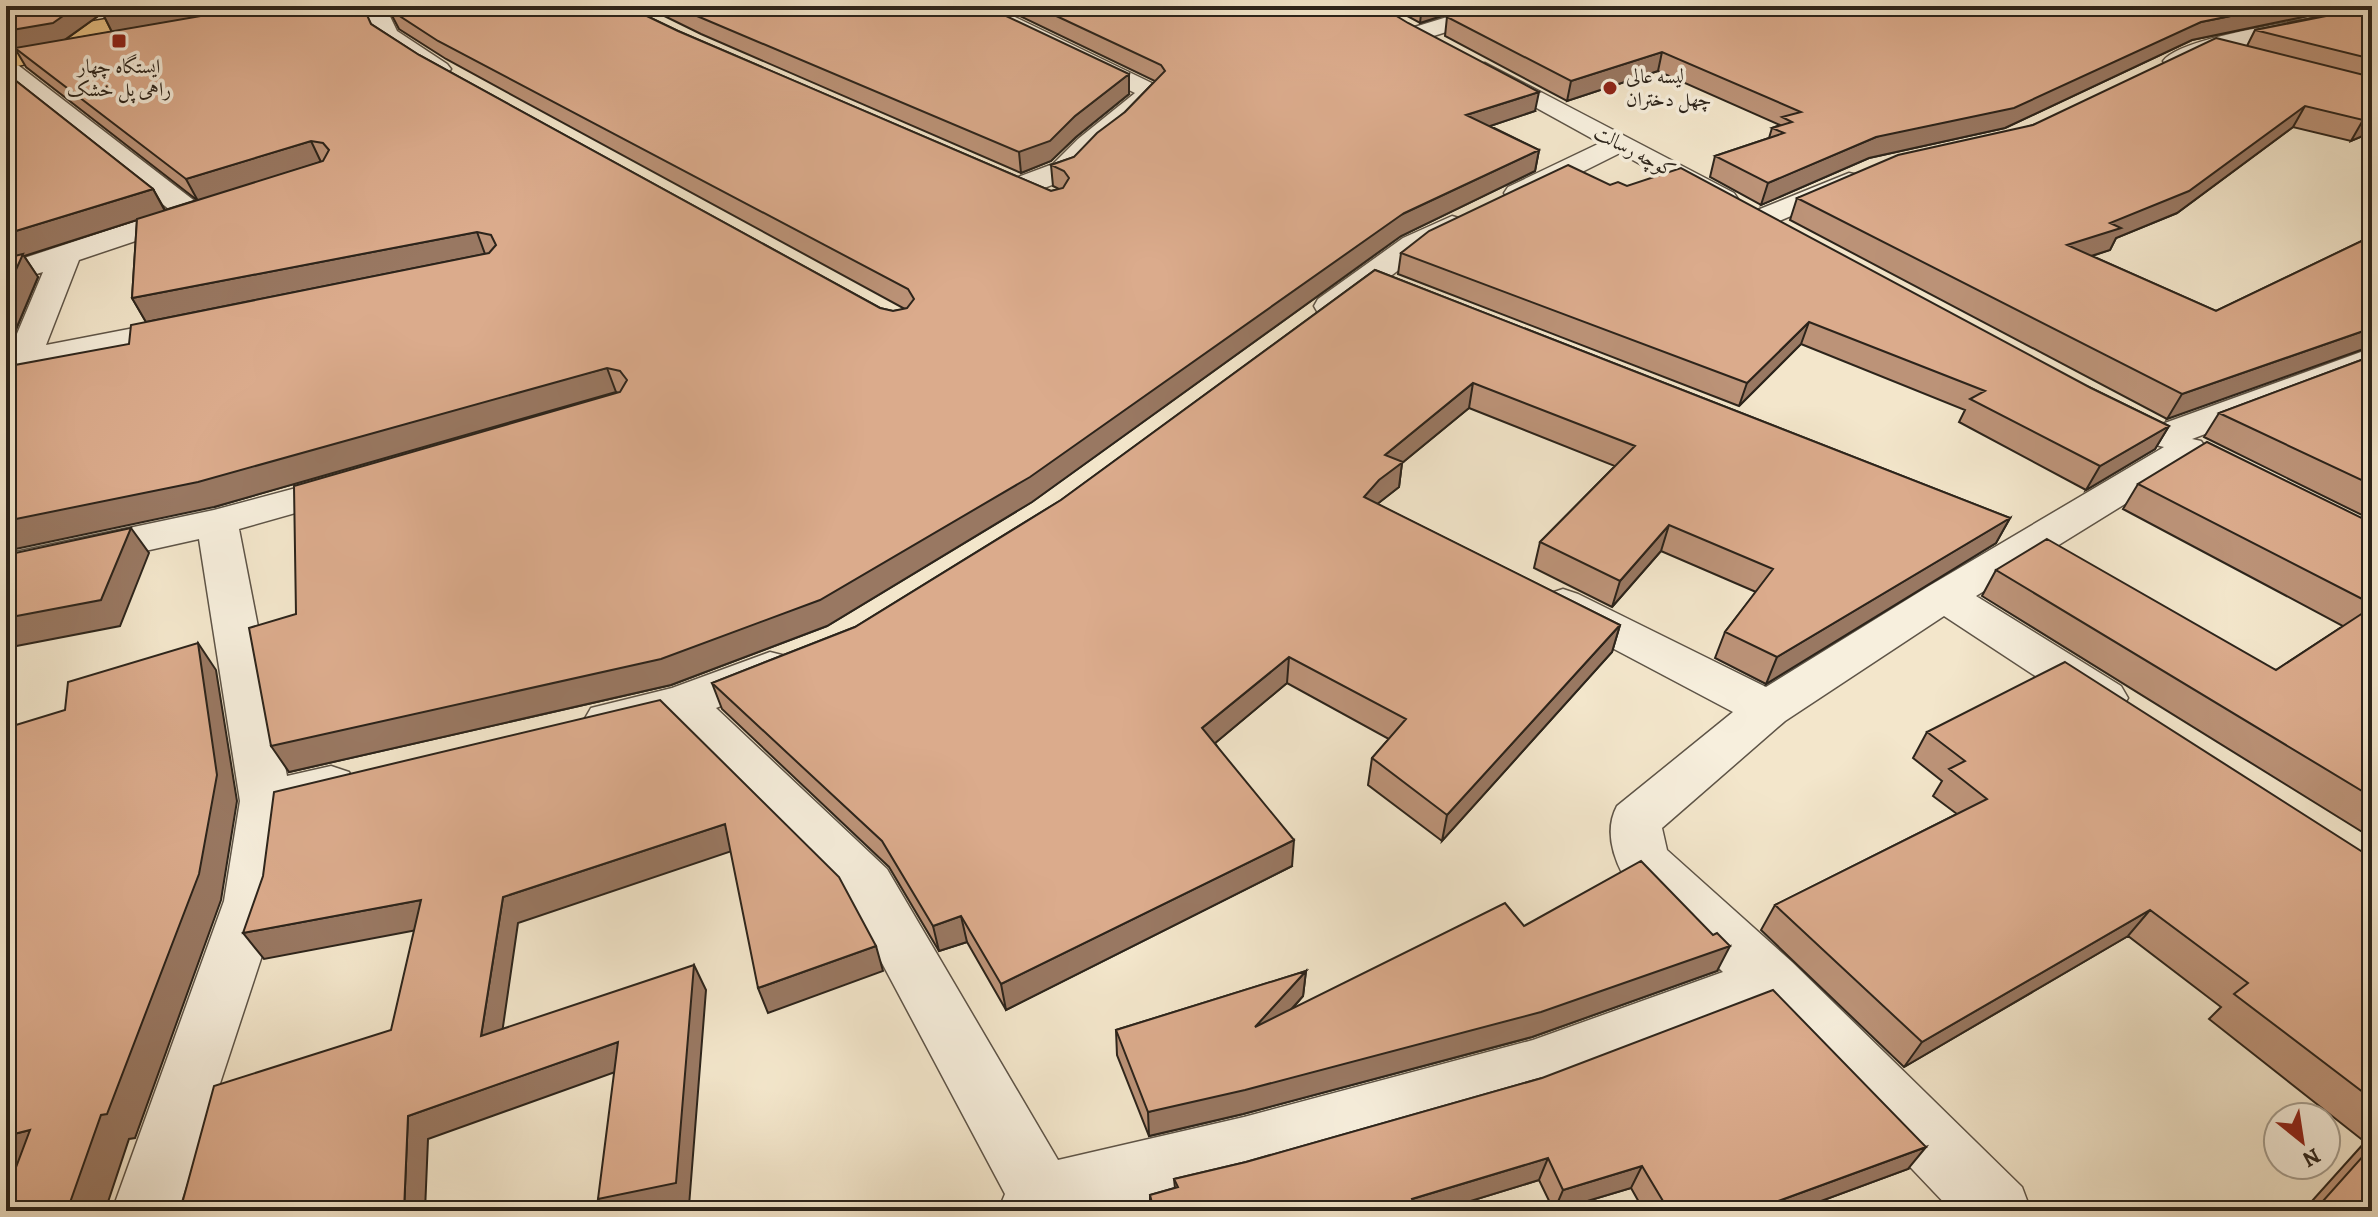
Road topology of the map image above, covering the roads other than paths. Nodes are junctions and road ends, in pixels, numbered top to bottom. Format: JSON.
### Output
{"nodes":[{"id":1,"x":130,"y":6,"type":"edge"},
{"id":2,"x":220,"y":6,"type":"edge"},
{"id":3,"x":374,"y":6,"type":"edge"},
{"id":4,"x":975,"y":6,"type":"edge"},
{"id":5,"x":1505,"y":6,"type":"edge"},
{"id":6,"x":2346,"y":6,"type":"edge"},
{"id":7,"x":241,"y":20,"type":"edge"},
{"id":8,"x":103,"y":26,"type":"junction"},
{"id":9,"x":6,"y":43,"type":"edge"},
{"id":10,"x":2201,"y":48,"type":"junction"},
{"id":11,"x":72,"y":49,"type":"junction"},
{"id":12,"x":2248,"y":60,"type":"edge"},
{"id":13,"x":6,"y":64,"type":"edge"},
{"id":14,"x":2158,"y":68,"type":"edge"},
{"id":15,"x":464,"y":83,"type":"edge"},
{"id":16,"x":1620,"y":143,"type":"junction"},
{"id":17,"x":991,"y":173,"type":"edge"},
{"id":18,"x":1867,"y":173,"type":"edge"},
{"id":19,"x":1020,"y":186,"type":"junction"},
{"id":20,"x":1054,"y":201,"type":"edge"},
{"id":21,"x":220,"y":204,"type":"edge"},
{"id":22,"x":191,"y":213,"type":"junction"},
{"id":23,"x":1760,"y":219,"type":"junction"},
{"id":24,"x":1787,"y":234,"type":"edge"},
{"id":25,"x":66,"y":254,"type":"junction"},
{"id":26,"x":6,"y":274,"type":"edge"},
{"id":27,"x":1368,"y":277,"type":"junction"},
{"id":28,"x":1412,"y":294,"type":"edge"},
{"id":29,"x":210,"y":323,"type":"edge"},
{"id":30,"x":1297,"y":330,"type":"edge"},
{"id":31,"x":2372,"y":358,"type":"edge"},
{"id":32,"x":24,"y":360,"type":"junction"},
{"id":33,"x":6,"y":403,"type":"edge"},
{"id":34,"x":380,"y":477,"type":"edge"},
{"id":35,"x":217,"y":522,"type":"junction"},
{"id":36,"x":6,"y":568,"type":"edge"},
{"id":37,"x":1531,"y":588,"type":"edge"},
{"id":38,"x":1944,"y":596,"type":"junction"},
{"id":39,"x":799,"y":657,"type":"edge"},
{"id":40,"x":681,"y":703,"type":"junction"},
{"id":41,"x":1768,"y":709,"type":"junction"},
{"id":42,"x":2145,"y":724,"type":"edge"},
{"id":43,"x":579,"y":727,"type":"edge"},
{"id":44,"x":372,"y":776,"type":"edge"},
{"id":45,"x":266,"y":801,"type":"junction"},
{"id":46,"x":1771,"y":980,"type":"junction"},
{"id":47,"x":1037,"y":1204,"type":"edge"},
{"id":48,"x":145,"y":1211,"type":"edge"},
{"id":49,"x":1998,"y":1211,"type":"edge"}],
"edges":[{"from":1,"to":8,"type":"street"},
{"from":2,"to":8,"type":"main road"},
{"from":3,"to":15,"type":"street"},
{"from":4,"to":19,"type":"street"},
{"from":5,"to":16,"type":"street","name":"کوچه رسالت"},
{"from":6,"to":10,"type":"street"},
{"from":7,"to":11,"type":"main road"},
{"from":8,"to":9,"type":"main road"},
{"from":8,"to":11,"type":"street"},
{"from":10,"to":12,"type":"street"},
{"from":10,"to":14,"type":"street"},
{"from":11,"to":13,"type":"main road"},
{"from":13,"to":22,"type":"street"},
{"from":16,"to":23,"type":"street","name":"کوچه رسالت"},
{"from":16,"to":27,"type":"street"},
{"from":17,"to":19,"type":"street"},
{"from":18,"to":23,"type":"street"},
{"from":19,"to":20,"type":"street"},
{"from":21,"to":22,"type":"street"},
{"from":22,"to":25,"type":"street"},
{"from":23,"to":24,"type":"street","name":"کوچه رسالت"},
{"from":25,"to":26,"type":"street"},
{"from":25,"to":32,"type":"street"},
{"from":27,"to":28,"type":"street"},
{"from":27,"to":30,"type":"street"},
{"from":29,"to":32,"type":"street"},
{"from":31,"to":38,"type":"street"},
{"from":32,"to":33,"type":"street"},
{"from":34,"to":35,"type":"street"},
{"from":35,"to":36,"type":"street"},
{"from":35,"to":45,"type":"street"},
{"from":37,"to":41,"type":"street"},
{"from":38,"to":41,"type":"street"},
{"from":38,"to":42,"type":"street"},
{"from":39,"to":40,"type":"street"},
{"from":40,"to":43,"type":"street"},
{"from":40,"to":47,"type":"street"},
{"from":41,"to":46,"type":"street"},
{"from":44,"to":45,"type":"street"},
{"from":45,"to":48,"type":"street"},
{"from":46,"to":47,"type":"street"},
{"from":46,"to":49,"type":"street"}]}
